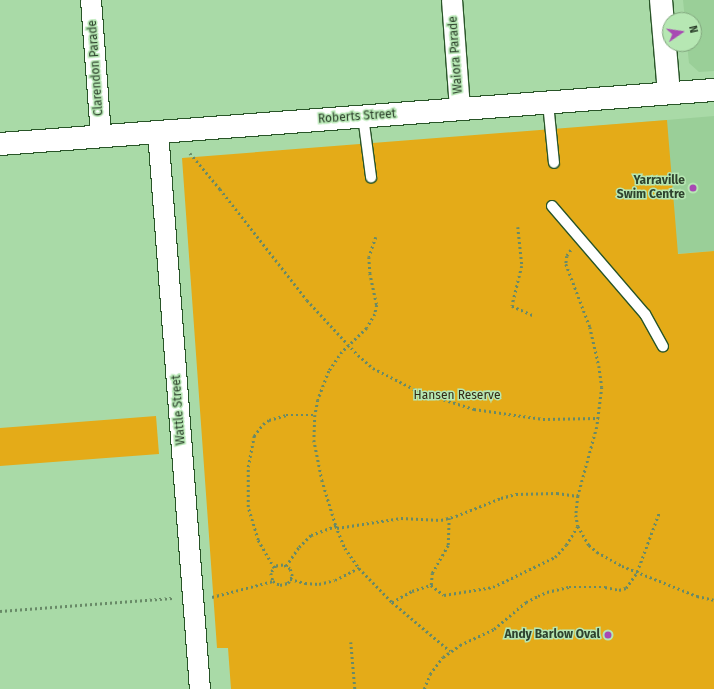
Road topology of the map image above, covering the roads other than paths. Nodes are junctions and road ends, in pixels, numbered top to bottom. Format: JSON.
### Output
{"nodes":[{"id":1,"x":91,"y":0,"type":"edge"},
{"id":2,"x":452,"y":0,"type":"edge"},
{"id":3,"x":661,"y":0,"type":"edge"},
{"id":4,"x":714,"y":90,"type":"edge"},
{"id":5,"x":669,"y":93,"type":"junction"},
{"id":6,"x":548,"y":103,"type":"junction"},
{"id":7,"x":460,"y":110,"type":"junction"},
{"id":8,"x":363,"y":116,"type":"junction"},
{"id":9,"x":158,"y":131,"type":"junction"},
{"id":10,"x":101,"y":136,"type":"junction"},
{"id":11,"x":0,"y":144,"type":"edge"},
{"id":12,"x":554,"y":163,"type":"dead end"},
{"id":13,"x":370,"y":177,"type":"dead end"},
{"id":14,"x":552,"y":206,"type":"dead end"},
{"id":15,"x":663,"y":346,"type":"dead end"},
{"id":16,"x":200,"y":689,"type":"edge"}],
"edges":[{"from":1,"to":10,"type":"street","name":"Clarendon Parade"},
{"from":2,"to":7,"type":"street","name":"Waiora Parade"},
{"from":3,"to":5,"type":"street"},
{"from":4,"to":5,"type":"street","name":"Roberts Street"},
{"from":5,"to":6,"type":"street","name":"Roberts Street"},
{"from":6,"to":7,"type":"street","name":"Roberts Street"},
{"from":6,"to":12,"type":"lane"},
{"from":7,"to":8,"type":"street","name":"Roberts Street"},
{"from":8,"to":9,"type":"street","name":"Roberts Street"},
{"from":8,"to":13,"type":"lane"},
{"from":9,"to":10,"type":"street","name":"Roberts Street"},
{"from":9,"to":16,"type":"street","name":"Wattle Street"},
{"from":10,"to":11,"type":"street","name":"Roberts Street"},
{"from":14,"to":15,"type":"lane"}]}
